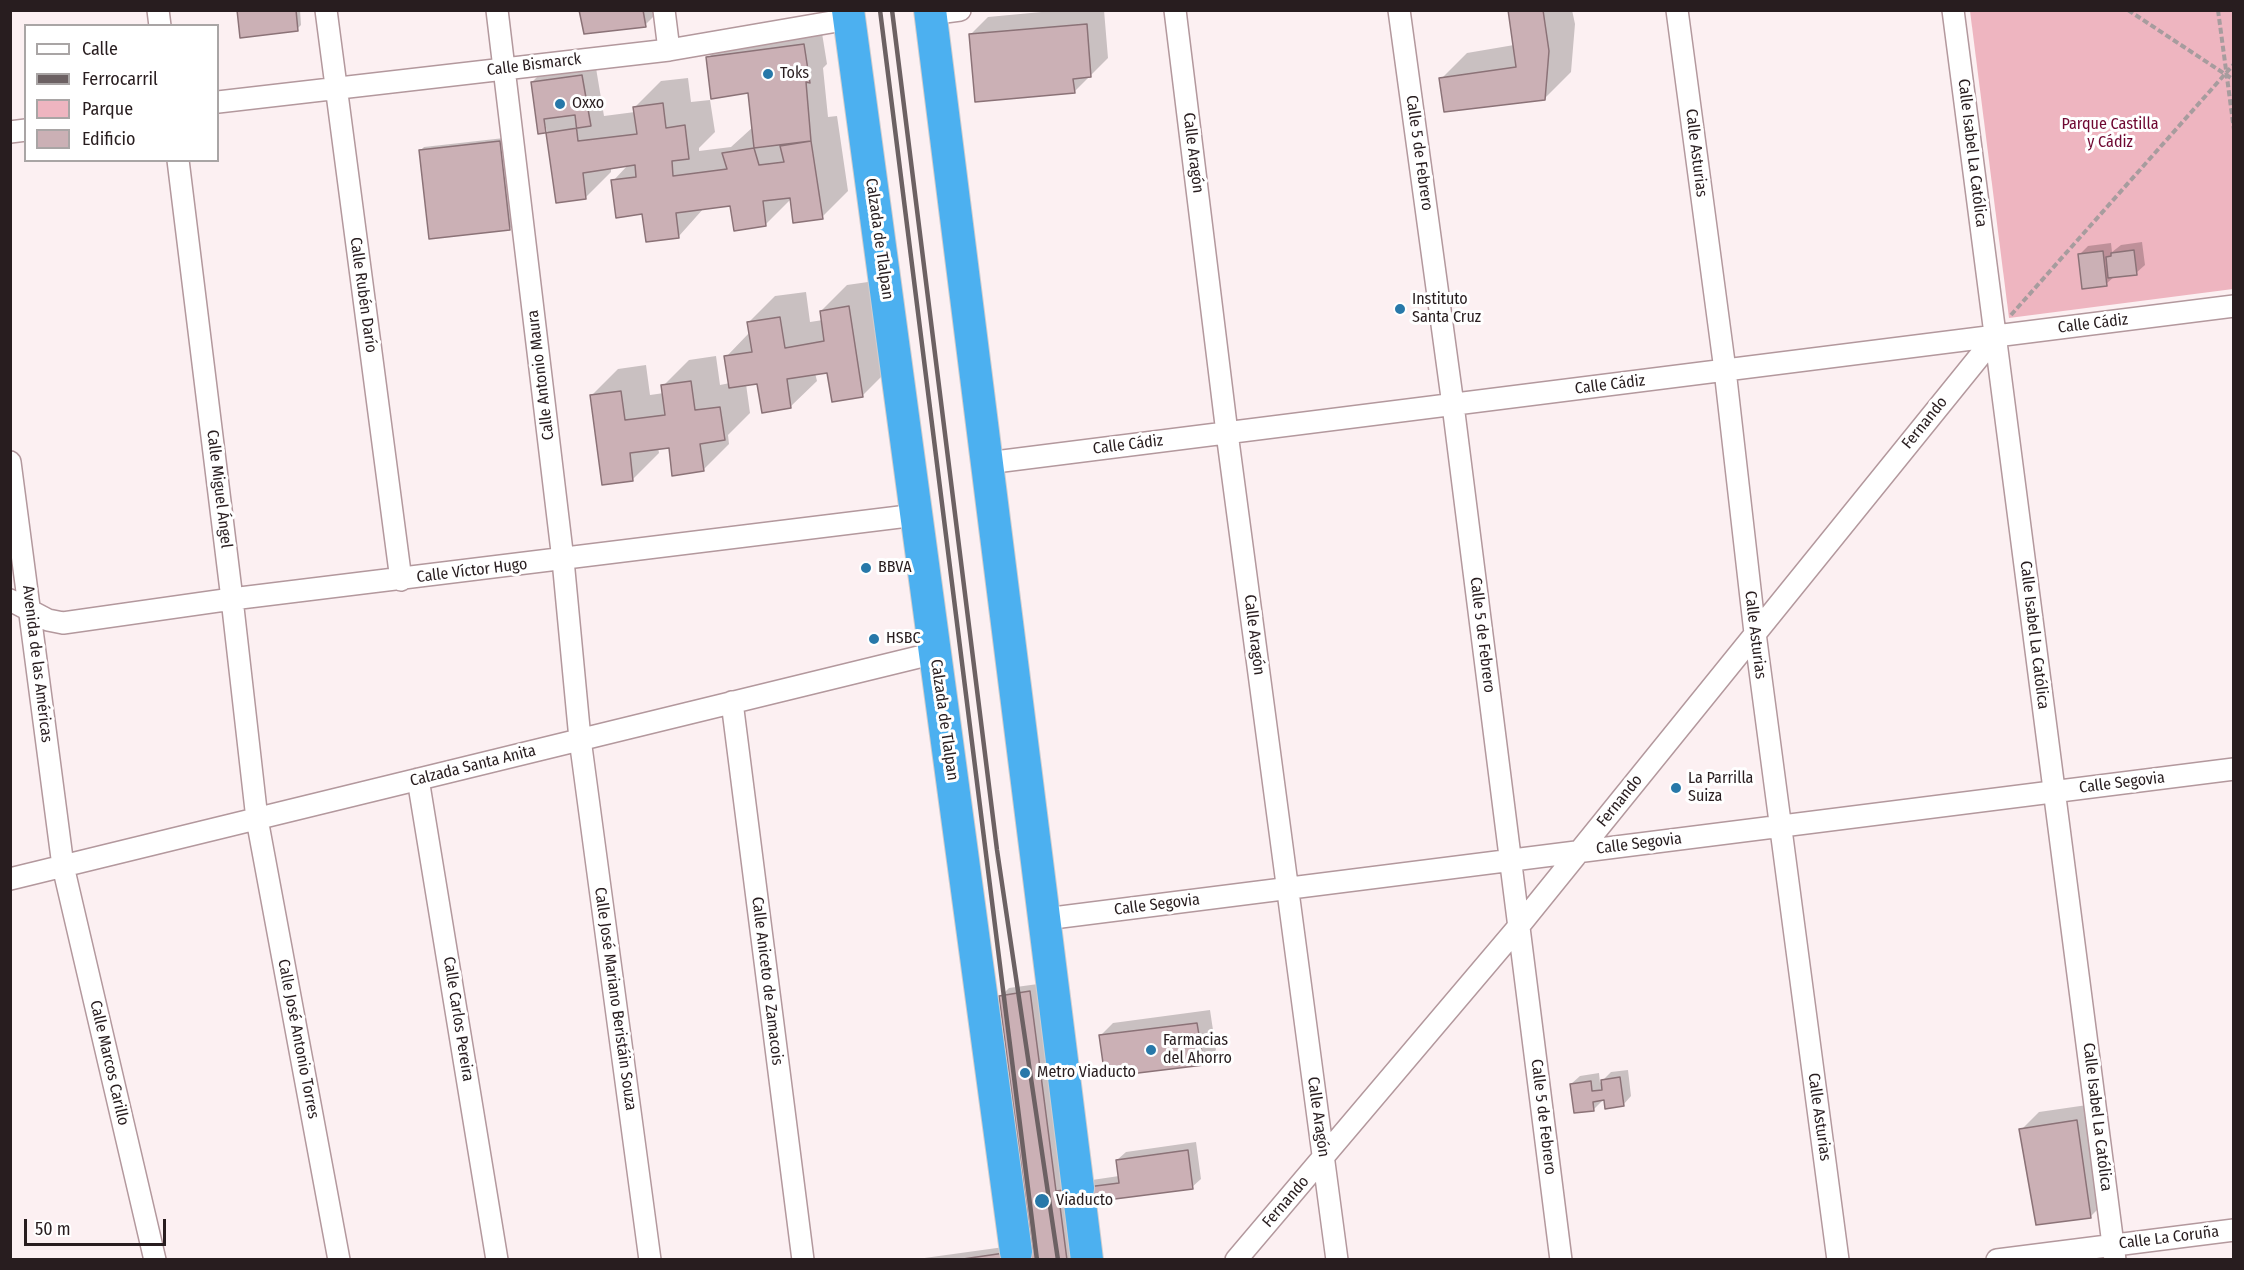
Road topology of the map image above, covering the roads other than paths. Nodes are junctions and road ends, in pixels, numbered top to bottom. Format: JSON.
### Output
{"nodes":[{"id":1,"x":326,"y":10,"type":"edge"},
{"id":2,"x":497,"y":10,"type":"edge"},
{"id":3,"x":664,"y":10,"type":"edge"},
{"id":4,"x":1175,"y":10,"type":"edge"},
{"id":5,"x":1399,"y":10,"type":"edge"},
{"id":6,"x":1677,"y":10,"type":"edge"},
{"id":7,"x":1953,"y":10,"type":"edge"},
{"id":8,"x":940,"y":12,"type":"edge"},
{"id":9,"x":849,"y":15,"type":"edge"},
{"id":10,"x":669,"y":50,"type":"junction"},
{"id":11,"x":505,"y":69,"type":"junction"},
{"id":12,"x":336,"y":88,"type":"junction"},
{"id":13,"x":219,"y":102,"type":"edge"},
{"id":14,"x":178,"y":162,"type":"edge"},
{"id":15,"x":2234,"y":306,"type":"edge"},
{"id":16,"x":1995,"y":336,"type":"junction"},
{"id":17,"x":1725,"y":370,"type":"junction"},
{"id":18,"x":1453,"y":405,"type":"junction"},
{"id":19,"x":1227,"y":433,"type":"junction"},
{"id":20,"x":10,"y":462,"type":"edge"},
{"id":21,"x":987,"y":463,"type":"junction"},
{"id":22,"x":916,"y":514,"type":"junction"},
{"id":23,"x":564,"y":560,"type":"junction"},
{"id":24,"x":401,"y":579,"type":"junction"},
{"id":25,"x":232,"y":599,"type":"junction"},
{"id":26,"x":10,"y":600,"type":"edge"},
{"id":27,"x":30,"y":611,"type":"junction"},
{"id":28,"x":1755,"y":633,"type":"junction"},
{"id":29,"x":935,"y":653,"type":"junction"},
{"id":30,"x":732,"y":702,"type":"junction"},
{"id":31,"x":580,"y":740,"type":"junction"},
{"id":32,"x":2234,"y":769,"type":"edge"},
{"id":33,"x":418,"y":779,"type":"junction"},
{"id":34,"x":2055,"y":791,"type":"junction"},
{"id":35,"x":256,"y":819,"type":"junction"},
{"id":36,"x":1780,"y":826,"type":"junction"},
{"id":37,"x":1579,"y":851,"type":"junction"},
{"id":38,"x":1510,"y":860,"type":"junction"},
{"id":39,"x":63,"y":866,"type":"junction"},
{"id":40,"x":10,"y":879,"type":"edge"},
{"id":41,"x":1287,"y":888,"type":"junction"},
{"id":42,"x":1045,"y":919,"type":"junction"},
{"id":43,"x":1519,"y":926,"type":"junction"},
{"id":44,"x":1324,"y":1158,"type":"junction"},
{"id":45,"x":2234,"y":1230,"type":"edge"},
{"id":46,"x":1016,"y":1252,"type":"dead end"},
{"id":47,"x":2114,"y":1252,"type":"edge"},
{"id":48,"x":155,"y":1260,"type":"edge"},
{"id":49,"x":339,"y":1260,"type":"edge"},
{"id":50,"x":497,"y":1260,"type":"edge"},
{"id":51,"x":650,"y":1260,"type":"edge"},
{"id":52,"x":803,"y":1260,"type":"edge"},
{"id":53,"x":1087,"y":1260,"type":"edge"},
{"id":54,"x":1236,"y":1260,"type":"edge"},
{"id":55,"x":1337,"y":1260,"type":"edge"},
{"id":56,"x":1561,"y":1260,"type":"edge"},
{"id":57,"x":1838,"y":1260,"type":"edge"},
{"id":58,"x":1998,"y":1260,"type":"edge"}],
"edges":[{"from":1,"to":12,"type":"street","name":"Calle Rubén Darío"},
{"from":2,"to":11,"type":"street","name":"Calle Antonio Maura"},
{"from":3,"to":10,"type":"street"},
{"from":4,"to":19,"type":"street","name":"Calle Aragón"},
{"from":5,"to":18,"type":"street","name":"Calle 5 de Febrero"},
{"from":6,"to":17,"type":"street","name":"Calle Asturias"},
{"from":7,"to":16,"type":"street","name":"Calle Isabel La Católica"},
{"from":8,"to":21,"type":"highway"},
{"from":9,"to":10,"type":"street","name":"Calle Bismarck"},
{"from":9,"to":22,"type":"highway","name":"Calzada de Tlalpan"},
{"from":10,"to":11,"type":"street","name":"Calle Bismarck"},
{"from":11,"to":12,"type":"street","name":"Calle Bismarck"},
{"from":11,"to":23,"type":"street","name":"Calle Antonio Maura"},
{"from":12,"to":13,"type":"street","name":"Calle Bismarck"},
{"from":12,"to":24,"type":"street","name":"Calle Rubén Darío"},
{"from":14,"to":25,"type":"street","name":"Calle Miguel Ángel"},
{"from":15,"to":16,"type":"street","name":"Calle Cádiz"},
{"from":16,"to":17,"type":"street","name":"Calle Cádiz"},
{"from":16,"to":28,"type":"street","name":"Fernando"},
{"from":16,"to":34,"type":"street","name":"Calle Isabel La Católica"},
{"from":17,"to":18,"type":"street","name":"Calle Cádiz"},
{"from":17,"to":28,"type":"street","name":"Calle Asturias"},
{"from":18,"to":19,"type":"street","name":"Calle Cádiz"},
{"from":18,"to":38,"type":"street","name":"Calle 5 de Febrero"},
{"from":19,"to":21,"type":"street","name":"Calle Cádiz"},
{"from":19,"to":41,"type":"street","name":"Calle Aragón"},
{"from":20,"to":27,"type":"street","name":"Avenida de las Américas"},
{"from":21,"to":42,"type":"highway"},
{"from":22,"to":23,"type":"street","name":"Calle Víctor Hugo"},
{"from":22,"to":29,"type":"highway","name":"Calzada de Tlalpan"},
{"from":23,"to":24,"type":"street","name":"Calle Víctor Hugo"},
{"from":23,"to":31,"type":"street","name":"Calle Antonio Maura"},
{"from":24,"to":25,"type":"street","name":"Calle Víctor Hugo"},
{"from":25,"to":27,"type":"street","name":"Calle Víctor Hugo"},
{"from":25,"to":35,"type":"street","name":"Calle Miguel Ángel"},
{"from":26,"to":27,"type":"street","name":"Calle Víctor Hugo"},
{"from":27,"to":39,"type":"street","name":"Avenida de las Américas"},
{"from":28,"to":36,"type":"street","name":"Calle Asturias"},
{"from":28,"to":37,"type":"street","name":"Fernando"},
{"from":29,"to":30,"type":"street","name":"Calzada Santa Anita"},
{"from":29,"to":46,"type":"highway","name":"Calzada de Tlalpan"},
{"from":30,"to":31,"type":"street","name":"Calzada Santa Anita"},
{"from":30,"to":52,"type":"street","name":"Calle Aniceto de Zamacois"},
{"from":31,"to":33,"type":"street","name":"Calzada Santa Anita"},
{"from":31,"to":51,"type":"street","name":"Calle José Mariano Beristáin Souza"},
{"from":32,"to":34,"type":"street","name":"Calle Segovia"},
{"from":33,"to":35,"type":"street","name":"Calzada Santa Anita"},
{"from":33,"to":50,"type":"street","name":"Calle Carlos Pereira"},
{"from":34,"to":36,"type":"street","name":"Calle Segovia"},
{"from":34,"to":47,"type":"street","name":"Calle Isabel La Católica"},
{"from":35,"to":39,"type":"street","name":"Calzada Santa Anita"},
{"from":35,"to":49,"type":"street","name":"Calle José Antonio Torres"},
{"from":36,"to":37,"type":"street","name":"Calle Segovia"},
{"from":36,"to":57,"type":"street","name":"Calle Asturias"},
{"from":37,"to":38,"type":"street","name":"Calle Segovia"},
{"from":37,"to":43,"type":"street","name":"Fernando"},
{"from":38,"to":41,"type":"street","name":"Calle Segovia"},
{"from":38,"to":43,"type":"street","name":"Calle 5 de Febrero"},
{"from":39,"to":40,"type":"street","name":"Calzada Santa Anita"},
{"from":39,"to":48,"type":"street","name":"Calle Marcos Carillo"},
{"from":41,"to":42,"type":"street","name":"Calle Segovia"},
{"from":41,"to":44,"type":"street","name":"Calle Aragón"},
{"from":42,"to":53,"type":"highway"},
{"from":43,"to":44,"type":"street","name":"Fernando"},
{"from":43,"to":56,"type":"street","name":"Calle 5 de Febrero"},
{"from":44,"to":54,"type":"street","name":"Fernando"},
{"from":44,"to":55,"type":"street","name":"Calle Aragón"},
{"from":45,"to":47,"type":"street","name":"Calle La Coruña"},
{"from":47,"to":58,"type":"street","name":"Calle La Coruña"}]}
